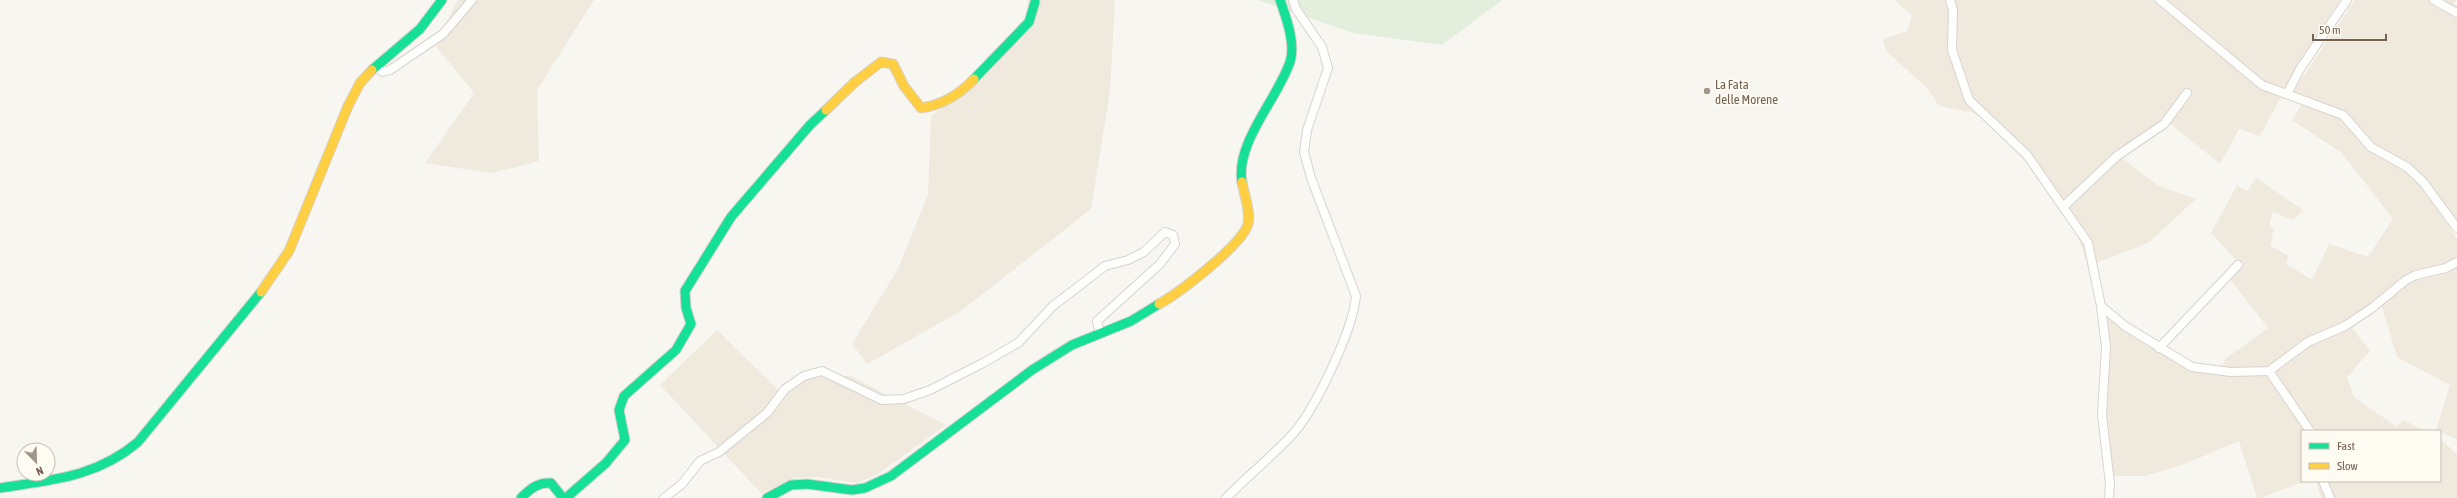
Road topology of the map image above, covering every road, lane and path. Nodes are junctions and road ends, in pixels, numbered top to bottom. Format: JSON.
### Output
{"nodes":[{"id":1,"x":442,"y":0,"type":"edge"},
{"id":2,"x":472,"y":0,"type":"edge"},
{"id":3,"x":1280,"y":0,"type":"edge"},
{"id":4,"x":1293,"y":0,"type":"edge"},
{"id":5,"x":1950,"y":0,"type":"edge"},
{"id":6,"x":2160,"y":0,"type":"edge"},
{"id":7,"x":2347,"y":0,"type":"edge"},
{"id":8,"x":2434,"y":0,"type":"edge"},
{"id":9,"x":1035,"y":2,"type":"dead end"},
{"id":10,"x":2457,"y":13,"type":"edge"},
{"id":11,"x":375,"y":67,"type":"junction"},
{"id":12,"x":2188,"y":92,"type":"dead end"},
{"id":13,"x":2287,"y":94,"type":"junction"},
{"id":14,"x":2064,"y":207,"type":"junction"},
{"id":15,"x":2457,"y":228,"type":"edge"},
{"id":16,"x":2457,"y":262,"type":"edge"},
{"id":17,"x":2238,"y":264,"type":"dead end"},
{"id":18,"x":2101,"y":306,"type":"junction"},
{"id":19,"x":1100,"y":333,"type":"junction"},
{"id":20,"x":2159,"y":348,"type":"junction"},
{"id":21,"x":2269,"y":371,"type":"junction"},
{"id":22,"x":2309,"y":430,"type":"edge"},
{"id":23,"x":2323,"y":482,"type":"edge"},
{"id":24,"x":0,"y":488,"type":"edge"},
{"id":25,"x":521,"y":498,"type":"edge"},
{"id":26,"x":564,"y":498,"type":"edge"},
{"id":27,"x":664,"y":498,"type":"edge"},
{"id":28,"x":767,"y":498,"type":"edge"},
{"id":29,"x":1226,"y":498,"type":"edge"},
{"id":30,"x":2110,"y":498,"type":"edge"},
{"id":31,"x":2330,"y":498,"type":"edge"}],
"edges":[{"from":1,"to":11,"type":"street"},
{"from":2,"to":11,"type":"street"},
{"from":3,"to":19,"type":"street"},
{"from":4,"to":29,"type":"street"},
{"from":5,"to":14,"type":"street"},
{"from":6,"to":13,"type":"street"},
{"from":7,"to":13,"type":"street"},
{"from":8,"to":10,"type":"street"},
{"from":9,"to":26,"type":"street"},
{"from":11,"to":24,"type":"street"},
{"from":12,"to":14,"type":"street"},
{"from":13,"to":15,"type":"street"},
{"from":14,"to":18,"type":"street"},
{"from":16,"to":21,"type":"street"},
{"from":17,"to":20,"type":"street"},
{"from":18,"to":20,"type":"street"},
{"from":18,"to":30,"type":"street"},
{"from":19,"to":27,"type":"street"},
{"from":19,"to":28,"type":"street"},
{"from":20,"to":21,"type":"street"},
{"from":21,"to":22,"type":"street"},
{"from":23,"to":31,"type":"street"},
{"from":25,"to":26,"type":"street"}]}
